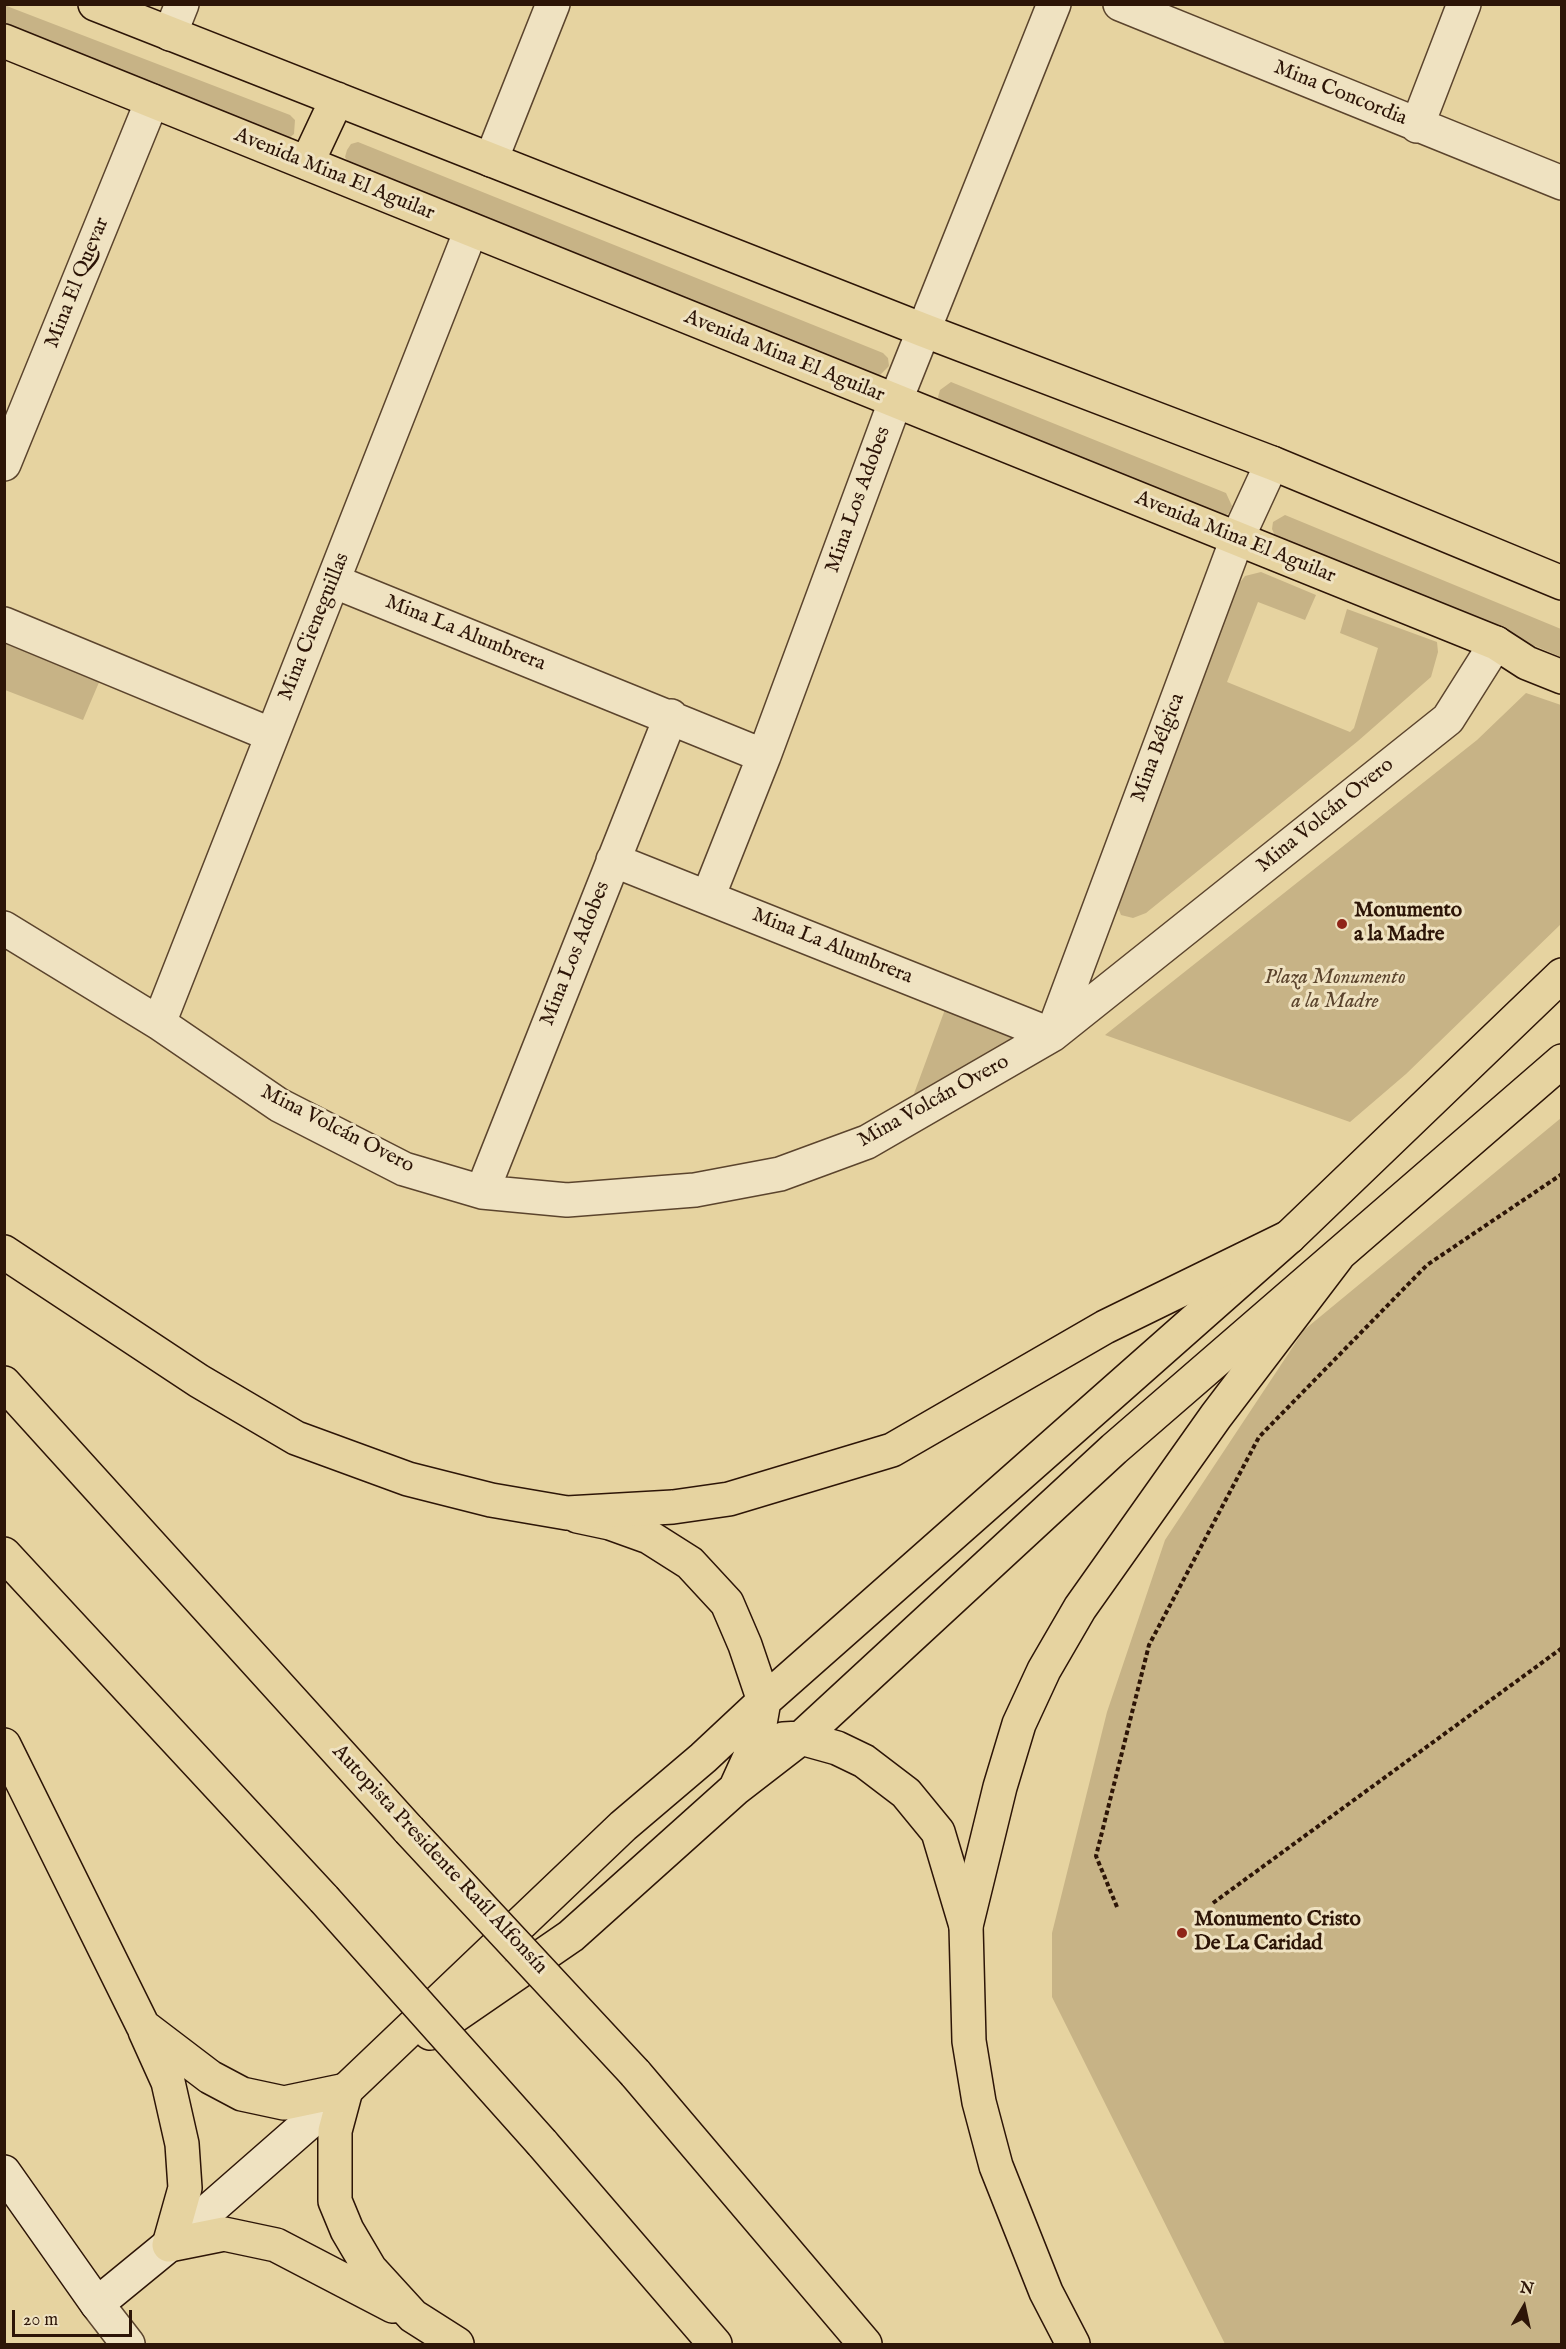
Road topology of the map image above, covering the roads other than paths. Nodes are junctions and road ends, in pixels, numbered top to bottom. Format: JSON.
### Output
{"nodes":[{"id":1,"x":95,"y":4,"type":"edge"},
{"id":2,"x":553,"y":4,"type":"edge"},
{"id":3,"x":1054,"y":4,"type":"edge"},
{"id":4,"x":1120,"y":4,"type":"edge"},
{"id":5,"x":1464,"y":4,"type":"edge"},
{"id":6,"x":176,"y":19,"type":"edge"},
{"id":7,"x":4,"y":41,"type":"edge"},
{"id":8,"x":337,"y":99,"type":"junction"},
{"id":9,"x":152,"y":101,"type":"junction"},
{"id":10,"x":1417,"y":126,"type":"junction"},
{"id":11,"x":491,"y":160,"type":"junction"},
{"id":12,"x":307,"y":163,"type":"junction"},
{"id":13,"x":1562,"y":183,"type":"edge"},
{"id":14,"x":471,"y":230,"type":"junction"},
{"id":15,"x":923,"y":330,"type":"junction"},
{"id":16,"x":895,"y":402,"type":"junction"},
{"id":17,"x":6,"y":454,"type":"edge"},
{"id":18,"x":1272,"y":464,"type":"junction"},
{"id":19,"x":1237,"y":540,"type":"junction"},
{"id":20,"x":333,"y":581,"type":"junction"},
{"id":21,"x":1562,"y":583,"type":"edge"},
{"id":22,"x":4,"y":624,"type":"edge"},
{"id":23,"x":1496,"y":643,"type":"junction"},
{"id":24,"x":1562,"y":677,"type":"edge"},
{"id":25,"x":671,"y":716,"type":"junction"},
{"id":26,"x":272,"y":735,"type":"junction"},
{"id":27,"x":764,"y":756,"type":"junction"},
{"id":28,"x":613,"y":860,"type":"junction"},
{"id":29,"x":708,"y":897,"type":"junction"},
{"id":30,"x":4,"y":928,"type":"edge"},
{"id":31,"x":1562,"y":975,"type":"edge"},
{"id":32,"x":159,"y":1023,"type":"junction"},
{"id":33,"x":1052,"y":1035,"type":"junction"},
{"id":34,"x":1562,"y":1061,"type":"edge"},
{"id":35,"x":482,"y":1192,"type":"junction"},
{"id":36,"x":1289,"y":1238,"type":"junction"},
{"id":37,"x":4,"y":1252,"type":"edge"},
{"id":38,"x":1337,"y":1257,"type":"junction"},
{"id":39,"x":4,"y":1383,"type":"edge"},
{"id":40,"x":567,"y":1514,"type":"junction"},
{"id":41,"x":4,"y":1554,"type":"edge"},
{"id":42,"x":764,"y":1701,"type":"junction"},
{"id":43,"x":801,"y":1738,"type":"junction"},
{"id":44,"x":757,"y":1741,"type":"junction"},
{"id":45,"x":4,"y":1745,"type":"edge"},
{"id":46,"x":703,"y":1758,"type":"junction"},
{"id":47,"x":735,"y":1789,"type":"junction"},
{"id":48,"x":966,"y":1926,"type":"junction"},
{"id":49,"x":142,"y":2026,"type":"junction"},
{"id":50,"x":346,"y":2090,"type":"junction"},
{"id":51,"x":4,"y":2172,"type":"edge"},
{"id":52,"x":169,"y":2245,"type":"junction"},
{"id":53,"x":97,"y":2304,"type":"junction"},
{"id":54,"x":413,"y":2316,"type":"junction"},
{"id":55,"x":129,"y":2344,"type":"edge"},
{"id":56,"x":457,"y":2344,"type":"edge"},
{"id":57,"x":715,"y":2344,"type":"edge"},
{"id":58,"x":865,"y":2344,"type":"edge"},
{"id":59,"x":1072,"y":2344,"type":"edge"}],
"edges":[{"from":1,"to":6,"type":"main road"},
{"from":2,"to":11,"type":"street"},
{"from":3,"to":15,"type":"street","name":"Mina Los Adobes"},
{"from":4,"to":10,"type":"street","name":"Mina Concordia"},
{"from":5,"to":10,"type":"street"},
{"from":6,"to":8,"type":"main road"},
{"from":7,"to":9,"type":"main road","name":"Avenida Mina El Aguilar"},
{"from":8,"to":11,"type":"main road"},
{"from":8,"to":12,"type":"main road"},
{"from":9,"to":12,"type":"main road","name":"Avenida Mina El Aguilar"},
{"from":9,"to":17,"type":"street","name":"Mina El Quevar"},
{"from":10,"to":13,"type":"street","name":"Mina Concordia"},
{"from":11,"to":15,"type":"main road"},
{"from":12,"to":14,"type":"main road","name":"Avenida Mina El Aguilar"},
{"from":14,"to":16,"type":"main road","name":"Avenida Mina El Aguilar"},
{"from":14,"to":20,"type":"street","name":"Mina Cieneguillas"},
{"from":15,"to":16,"type":"street","name":"Mina Los Adobes"},
{"from":15,"to":18,"type":"main road"},
{"from":16,"to":19,"type":"main road","name":"Avenida Mina El Aguilar"},
{"from":16,"to":27,"type":"street","name":"Mina Los Adobes"},
{"from":18,"to":19,"type":"street","name":"Mina Bélgica"},
{"from":18,"to":21,"type":"main road"},
{"from":19,"to":23,"type":"main road","name":"Avenida Mina El Aguilar"},
{"from":19,"to":33,"type":"street","name":"Mina Bélgica"},
{"from":20,"to":25,"type":"street","name":"Mina La Alumbrera"},
{"from":20,"to":26,"type":"street","name":"Mina Cieneguillas"},
{"from":22,"to":26,"type":"street"},
{"from":23,"to":24,"type":"main road","name":"Avenida Mina El Aguilar"},
{"from":23,"to":33,"type":"street","name":"Mina Volcán Overo"},
{"from":25,"to":27,"type":"street","name":"Mina La Alumbrera"},
{"from":25,"to":28,"type":"street","name":"Mina Los Adobes"},
{"from":26,"to":32,"type":"street","name":"Mina Cieneguillas"},
{"from":27,"to":29,"type":"street","name":"Mina Los Adobes"},
{"from":28,"to":29,"type":"street","name":"Mina La Alumbrera"},
{"from":28,"to":35,"type":"street","name":"Mina Los Adobes"},
{"from":29,"to":33,"type":"street","name":"Mina La Alumbrera"},
{"from":30,"to":32,"type":"street","name":"Mina Volcán Overo"},
{"from":31,"to":36,"type":"main road"},
{"from":32,"to":35,"type":"street","name":"Mina Volcán Overo"},
{"from":33,"to":35,"type":"street","name":"Mina Volcán Overo"},
{"from":34,"to":38,"type":"main road"},
{"from":36,"to":40,"type":"main road"},
{"from":36,"to":42,"type":"main road"},
{"from":37,"to":40,"type":"main road"},
{"from":38,"to":43,"type":"main road"},
{"from":38,"to":48,"type":"main road"},
{"from":39,"to":58,"type":"main road","name":"Autopista Presidente Raúl Alfonsín","bridge":true},
{"from":40,"to":42,"type":"main road"},
{"from":41,"to":57,"type":"main road","bridge":true},
{"from":42,"to":44,"type":"main road"},
{"from":42,"to":46,"type":"main road"},
{"from":43,"to":44,"type":"main road"},
{"from":43,"to":47,"type":"main road"},
{"from":43,"to":48,"type":"main road"},
{"from":44,"to":46,"type":"main road"},
{"from":44,"to":47,"type":"main road"},
{"from":45,"to":49,"type":"main road"},
{"from":46,"to":50,"type":"main road"},
{"from":47,"to":50,"type":"main road"},
{"from":48,"to":59,"type":"main road"},
{"from":49,"to":50,"type":"main road"},
{"from":49,"to":52,"type":"main road"},
{"from":50,"to":52,"type":"street"},
{"from":50,"to":54,"type":"main road"},
{"from":51,"to":53,"type":"street"},
{"from":52,"to":53,"type":"street"},
{"from":52,"to":54,"type":"main road"},
{"from":53,"to":55,"type":"street"},
{"from":54,"to":56,"type":"main road"}]}
